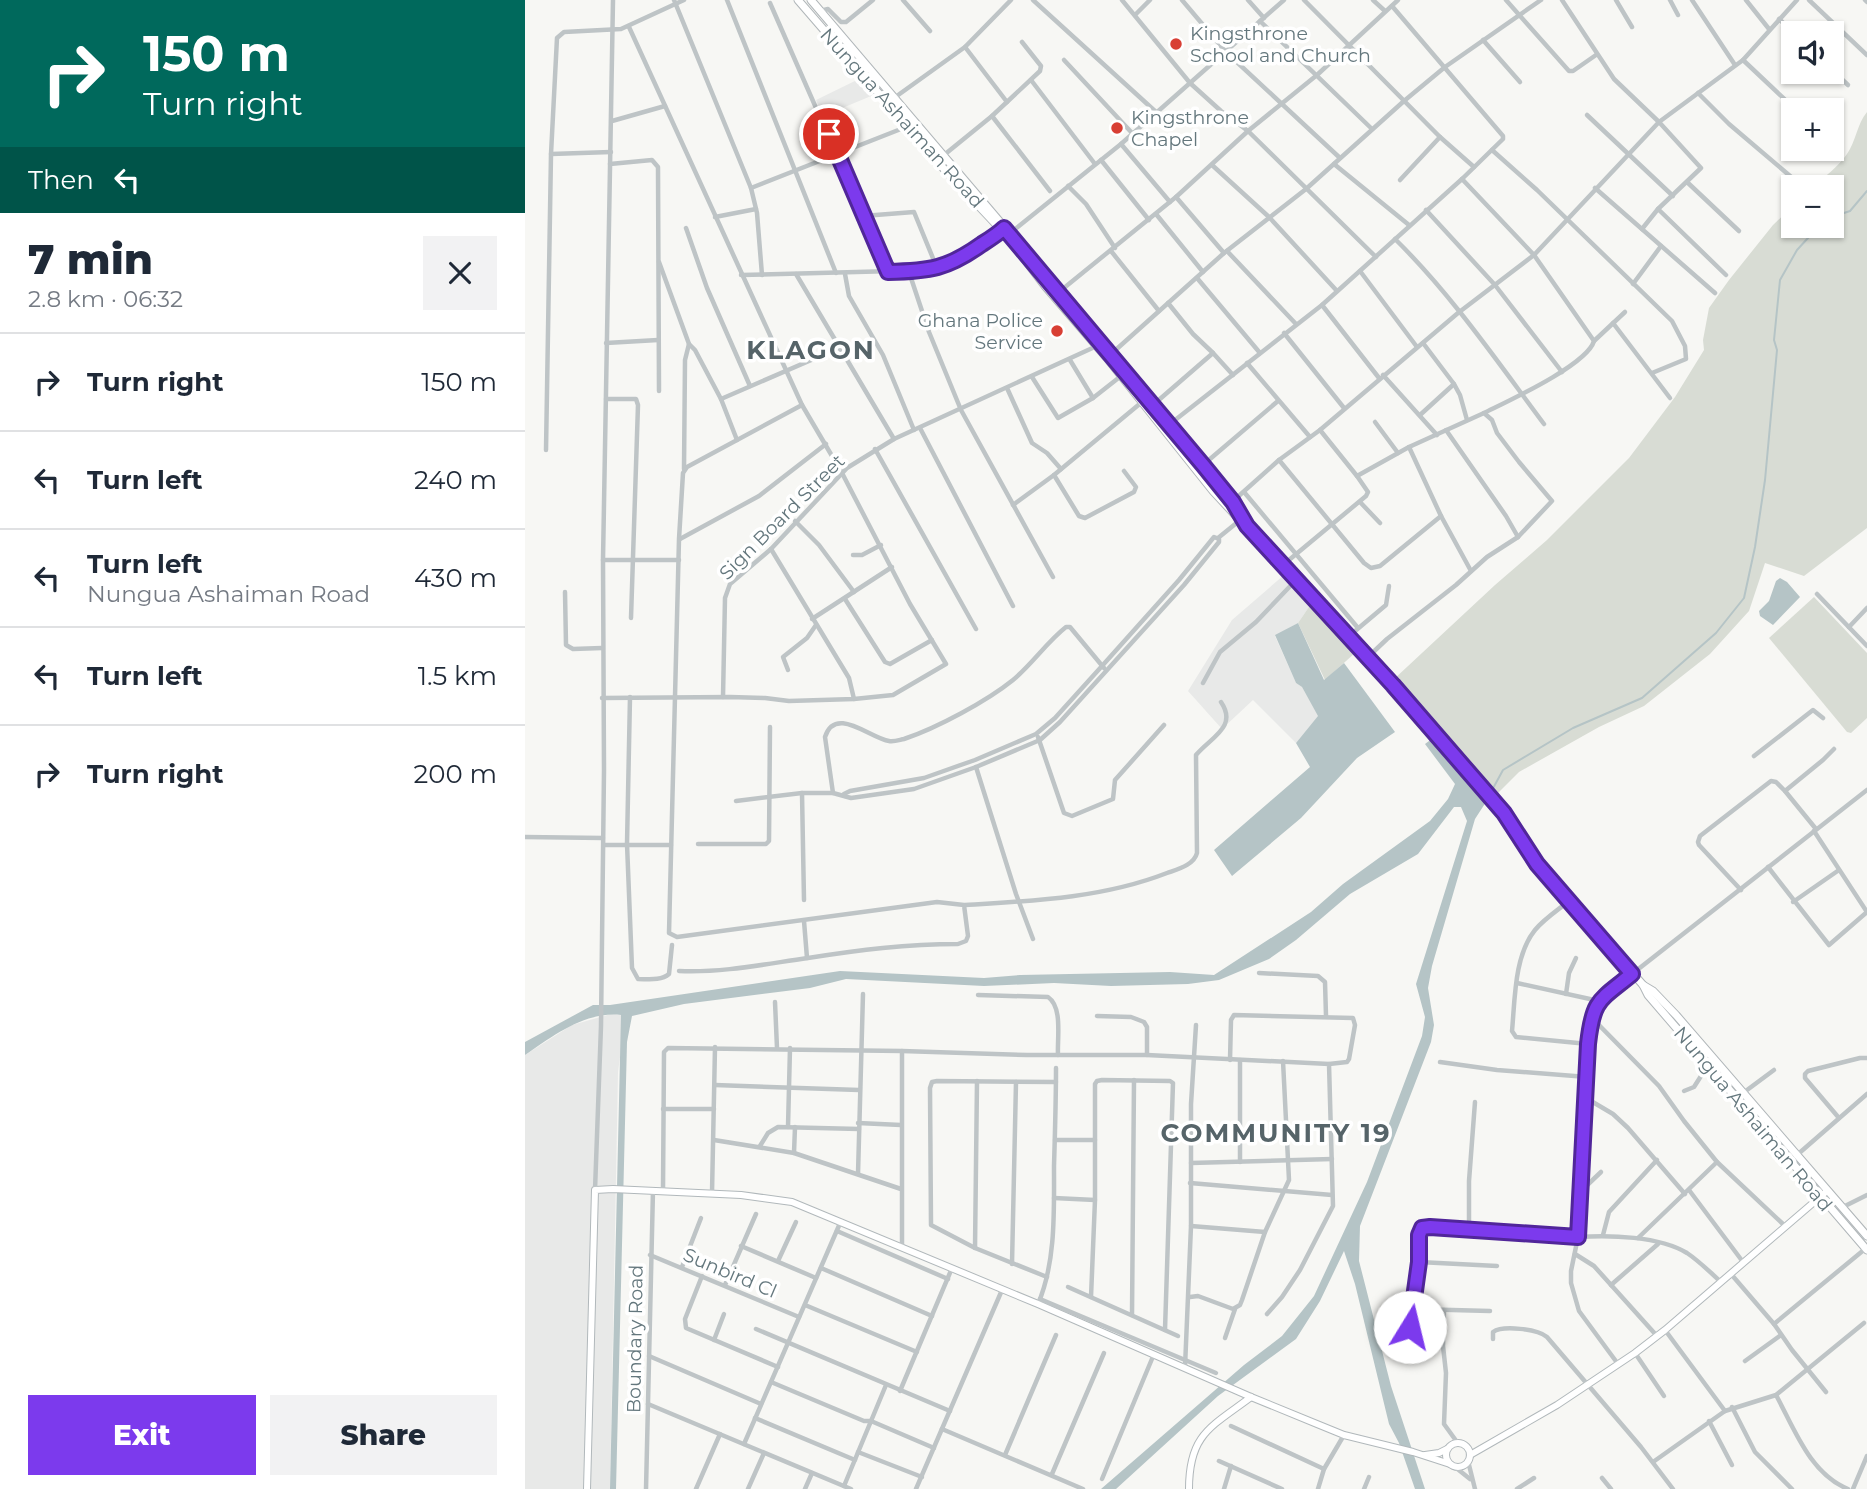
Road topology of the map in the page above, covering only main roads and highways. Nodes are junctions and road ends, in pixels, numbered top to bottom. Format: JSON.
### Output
{"nodes":[{"id":1,"x":798,"y":0,"type":"edge"},
{"id":2,"x":811,"y":0,"type":"edge"},
{"id":3,"x":1005,"y":231,"type":"junction"},
{"id":4,"x":1099,"y":344,"type":"junction"},
{"id":5,"x":1109,"y":356,"type":"junction"},
{"id":6,"x":1229,"y":504,"type":"junction"},
{"id":7,"x":1247,"y":526,"type":"junction"},
{"id":8,"x":1650,"y":993,"type":"junction"},
{"id":9,"x":1867,"y":1236,"type":"edge"},
{"id":10,"x":1866,"y":1249,"type":"edge"}],
"edges":[{"from":1,"to":3,"type":"main road","name":"Nungua Ashaiman Road"},
{"from":2,"to":3,"type":"main road","name":"Nungua Ashaiman Road"},
{"from":3,"to":4,"type":"main road","name":"Nungua Ashaiman Road"},
{"from":3,"to":4,"type":"main road","name":"Nungua Ashaiman Road"},
{"from":4,"to":5,"type":"main road","name":"Nungua Ashaiman Road"},
{"from":5,"to":6,"type":"main road","name":"Nungua Ashaiman Road"},
{"from":5,"to":6,"type":"main road","name":"Nungua Ashaiman Road"},
{"from":6,"to":7,"type":"main road","name":"Nungua Ashaiman Road"},
{"from":6,"to":7,"type":"main road","name":"Nungua Ashaiman Road"},
{"from":7,"to":8,"type":"main road","name":"Nungua Ashaiman Road"},
{"from":8,"to":9,"type":"main road","name":"Nungua Ashaiman Road"},
{"from":8,"to":10,"type":"main road","name":"Nungua Ashaiman Road"}]}
